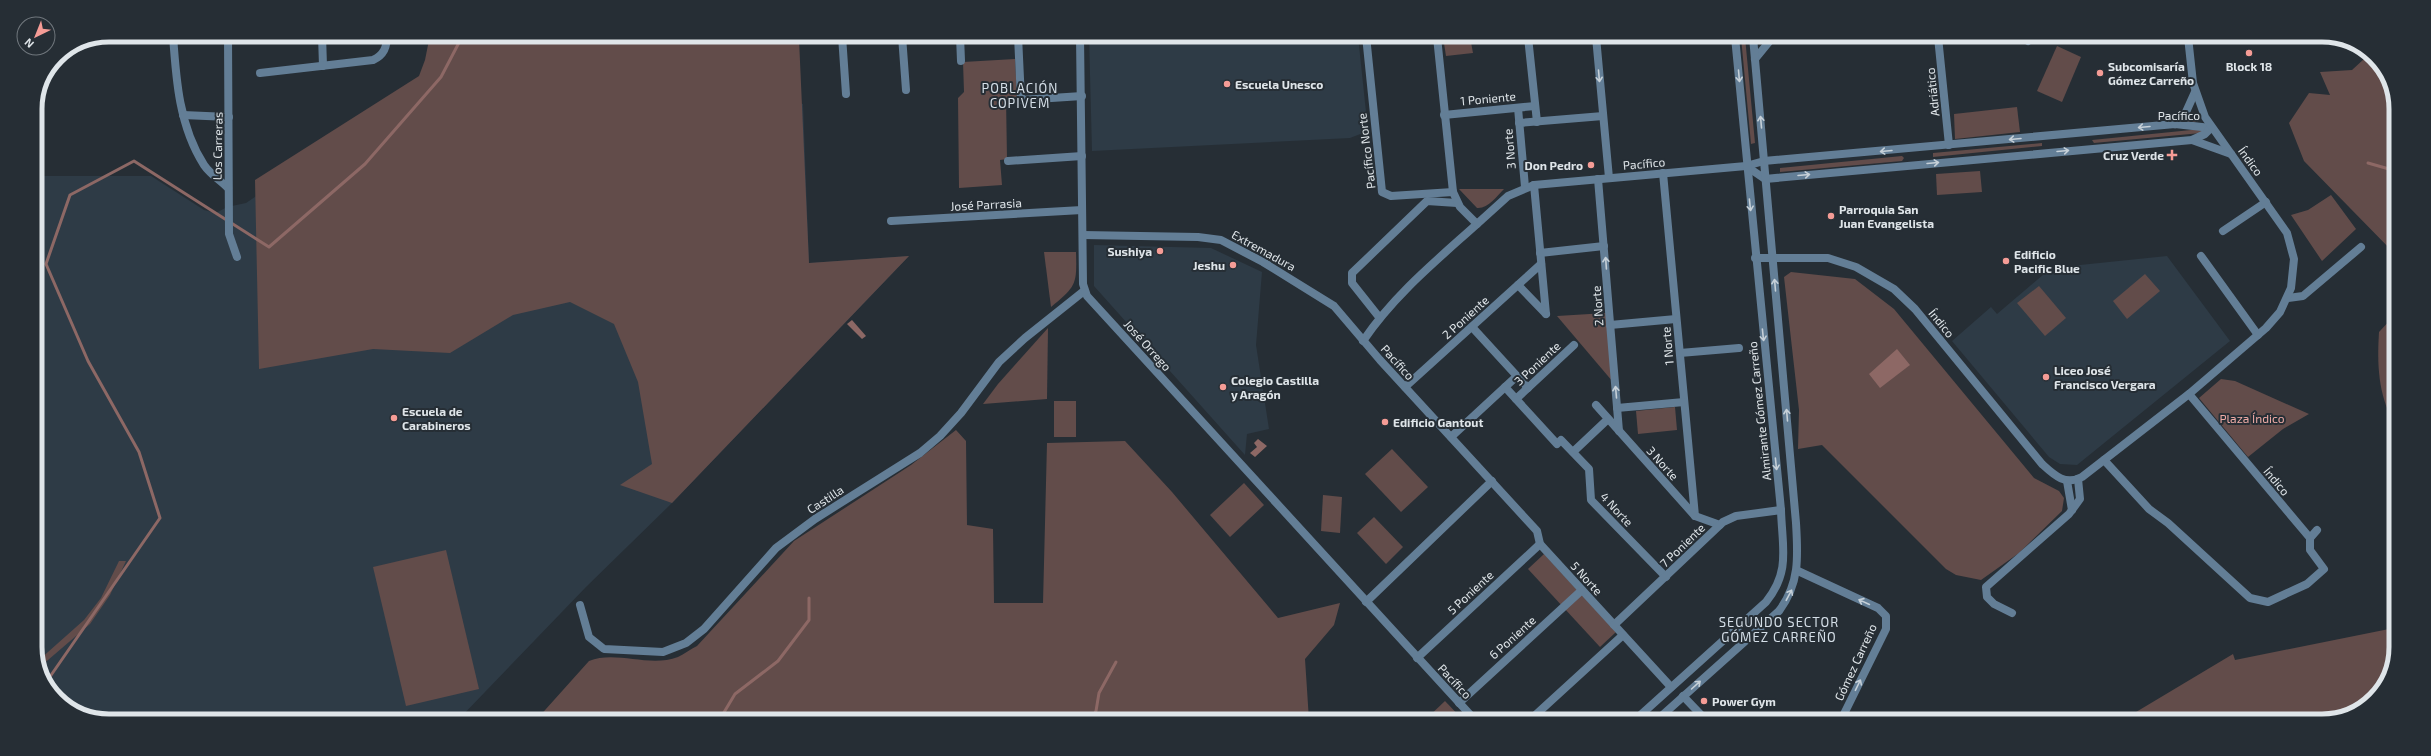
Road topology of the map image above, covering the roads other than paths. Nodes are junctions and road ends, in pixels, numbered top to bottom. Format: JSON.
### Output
{"nodes":[{"id":1,"x":173,"y":42,"type":"edge"},
{"id":2,"x":228,"y":42,"type":"edge"},
{"id":3,"x":322,"y":42,"type":"edge"},
{"id":4,"x":387,"y":42,"type":"edge"},
{"id":5,"x":842,"y":42,"type":"edge"},
{"id":6,"x":902,"y":42,"type":"edge"},
{"id":7,"x":960,"y":42,"type":"edge"},
{"id":8,"x":1018,"y":42,"type":"edge"},
{"id":9,"x":1080,"y":42,"type":"edge"},
{"id":10,"x":1367,"y":42,"type":"edge"},
{"id":11,"x":1438,"y":42,"type":"edge"},
{"id":12,"x":1529,"y":42,"type":"edge"},
{"id":13,"x":1596,"y":42,"type":"edge"},
{"id":14,"x":1735,"y":42,"type":"edge"},
{"id":15,"x":1753,"y":42,"type":"edge"},
{"id":16,"x":1769,"y":42,"type":"edge"},
{"id":17,"x":1939,"y":42,"type":"edge"},
{"id":18,"x":2189,"y":42,"type":"edge"},
{"id":19,"x":1755,"y":59,"type":"junction"},
{"id":20,"x":961,"y":61,"type":"dead end"},
{"id":21,"x":323,"y":66,"type":"junction"},
{"id":22,"x":260,"y":73,"type":"dead end"},
{"id":23,"x":906,"y":90,"type":"dead end"},
{"id":24,"x":2195,"y":92,"type":"junction"},
{"id":25,"x":846,"y":94,"type":"dead end"},
{"id":26,"x":1082,"y":96,"type":"junction"},
{"id":27,"x":1535,"y":106,"type":"junction"},
{"id":28,"x":1518,"y":108,"type":"junction"},
{"id":29,"x":183,"y":115,"type":"junction"},
{"id":30,"x":1444,"y":115,"type":"junction"},
{"id":31,"x":1603,"y":116,"type":"junction"},
{"id":32,"x":229,"y":117,"type":"junction"},
{"id":33,"x":1537,"y":122,"type":"junction"},
{"id":34,"x":1519,"y":123,"type":"junction"},
{"id":35,"x":2175,"y":124,"type":"junction"},
{"id":36,"x":2211,"y":128,"type":"junction"},
{"id":37,"x":2192,"y":140,"type":"junction"},
{"id":38,"x":1950,"y":145,"type":"junction"},
{"id":39,"x":2232,"y":154,"type":"junction"},
{"id":40,"x":1082,"y":156,"type":"junction"},
{"id":41,"x":1008,"y":160,"type":"dead end"},
{"id":42,"x":1764,"y":161,"type":"junction"},
{"id":43,"x":1746,"y":166,"type":"junction"},
{"id":44,"x":1663,"y":174,"type":"junction"},
{"id":45,"x":1609,"y":178,"type":"junction"},
{"id":46,"x":1598,"y":179,"type":"junction"},
{"id":47,"x":1765,"y":179,"type":"junction"},
{"id":48,"x":1534,"y":185,"type":"junction"},
{"id":49,"x":1525,"y":187,"type":"junction"},
{"id":50,"x":228,"y":188,"type":"junction"},
{"id":51,"x":1453,"y":192,"type":"junction"},
{"id":52,"x":2266,"y":202,"type":"junction"},
{"id":53,"x":1457,"y":203,"type":"junction"},
{"id":54,"x":1082,"y":210,"type":"junction"},
{"id":55,"x":891,"y":221,"type":"dead end"},
{"id":56,"x":1477,"y":224,"type":"junction"},
{"id":57,"x":2223,"y":231,"type":"dead end"},
{"id":58,"x":1083,"y":235,"type":"junction"},
{"id":59,"x":1604,"y":246,"type":"junction"},
{"id":60,"x":2361,"y":247,"type":"dead end"},
{"id":61,"x":1540,"y":253,"type":"junction"},
{"id":62,"x":237,"y":256,"type":"dead end"},
{"id":63,"x":2201,"y":256,"type":"dead end"},
{"id":64,"x":1772,"y":257,"type":"junction"},
{"id":65,"x":1755,"y":258,"type":"junction"},
{"id":66,"x":1541,"y":264,"type":"junction"},
{"id":67,"x":1518,"y":285,"type":"junction"},
{"id":68,"x":1084,"y":291,"type":"junction"},
{"id":69,"x":2288,"y":298,"type":"junction"},
{"id":70,"x":1379,"y":317,"type":"junction"},
{"id":71,"x":1676,"y":319,"type":"junction"},
{"id":72,"x":1610,"y":326,"type":"junction"},
{"id":73,"x":1472,"y":327,"type":"junction"},
{"id":74,"x":2258,"y":335,"type":"junction"},
{"id":75,"x":1363,"y":341,"type":"junction"},
{"id":76,"x":1574,"y":345,"type":"dead end"},
{"id":77,"x":1739,"y":348,"type":"dead end"},
{"id":78,"x":1680,"y":353,"type":"junction"},
{"id":79,"x":1517,"y":376,"type":"junction"},
{"id":80,"x":1405,"y":388,"type":"junction"},
{"id":81,"x":1505,"y":388,"type":"junction"},
{"id":82,"x":1528,"y":388,"type":"junction"},
{"id":83,"x":2190,"y":394,"type":"junction"},
{"id":84,"x":1516,"y":399,"type":"junction"},
{"id":85,"x":1684,"y":402,"type":"junction"},
{"id":86,"x":1596,"y":406,"type":"dead end"},
{"id":87,"x":1617,"y":408,"type":"junction"},
{"id":88,"x":1608,"y":419,"type":"junction"},
{"id":89,"x":1619,"y":431,"type":"junction"},
{"id":90,"x":1451,"y":437,"type":"junction"},
{"id":91,"x":1573,"y":452,"type":"junction"},
{"id":92,"x":2104,"y":460,"type":"junction"},
{"id":93,"x":2078,"y":479,"type":"junction"},
{"id":94,"x":1492,"y":481,"type":"junction"},
{"id":95,"x":2067,"y":481,"type":"junction"},
{"id":96,"x":1781,"y":510,"type":"junction"},
{"id":97,"x":2072,"y":510,"type":"junction"},
{"id":98,"x":1695,"y":516,"type":"junction"},
{"id":99,"x":1720,"y":525,"type":"junction"},
{"id":100,"x":2317,"y":530,"type":"dead end"},
{"id":101,"x":2310,"y":538,"type":"junction"},
{"id":102,"x":1540,"y":544,"type":"junction"},
{"id":103,"x":1798,"y":571,"type":"junction"},
{"id":104,"x":1666,"y":578,"type":"junction"},
{"id":105,"x":1582,"y":590,"type":"junction"},
{"id":106,"x":1366,"y":602,"type":"junction"},
{"id":107,"x":580,"y":605,"type":"dead end"},
{"id":108,"x":2012,"y":613,"type":"dead end"},
{"id":109,"x":1614,"y":625,"type":"junction"},
{"id":110,"x":1623,"y":635,"type":"junction"},
{"id":111,"x":1417,"y":658,"type":"junction"},
{"id":112,"x":1671,"y":687,"type":"junction"},
{"id":113,"x":1684,"y":696,"type":"junction"},
{"id":114,"x":1459,"y":703,"type":"junction"},
{"id":115,"x":1469,"y":714,"type":"edge"},
{"id":116,"x":1537,"y":714,"type":"edge"},
{"id":117,"x":1642,"y":714,"type":"edge"},
{"id":118,"x":1664,"y":714,"type":"edge"},
{"id":119,"x":1700,"y":714,"type":"edge"},
{"id":120,"x":1844,"y":714,"type":"edge"}],
"edges":[{"from":1,"to":29,"type":"street"},
{"from":2,"to":32,"type":"street","name":"Los Carreras"},
{"from":3,"to":21,"type":"street"},
{"from":4,"to":21,"type":"street"},
{"from":5,"to":25,"type":"street"},
{"from":6,"to":23,"type":"street"},
{"from":7,"to":20,"type":"street"},
{"from":8,"to":26,"type":"street"},
{"from":9,"to":26,"type":"street"},
{"from":10,"to":51,"type":"street","name":"Pacífico Norte"},
{"from":11,"to":30,"type":"street"},
{"from":12,"to":27,"type":"street"},
{"from":13,"to":31,"type":"street","one_way":true},
{"from":14,"to":43,"type":"street","name":"Almirante Gómez Carreño","one_way":true},
{"from":15,"to":19,"type":"street"},
{"from":16,"to":19,"type":"street"},
{"from":17,"to":38,"type":"street","name":"Adriático"},
{"from":18,"to":24,"type":"street","name":"Índico"},
{"from":42,"to":19,"type":"street","one_way":true},
{"from":21,"to":22,"type":"street"},
{"from":24,"to":35,"type":"street"},
{"from":24,"to":36,"type":"street","name":"Índico"},
{"from":26,"to":40,"type":"street"},
{"from":27,"to":28,"type":"street","name":"1 Poniente"},
{"from":27,"to":33,"type":"street"},
{"from":28,"to":30,"type":"street","name":"1 Poniente"},
{"from":28,"to":34,"type":"street","name":"3 Norte"},
{"from":29,"to":32,"type":"street"},
{"from":29,"to":50,"type":"street"},
{"from":30,"to":51,"type":"street"},
{"from":31,"to":33,"type":"street"},
{"from":31,"to":45,"type":"street"},
{"from":32,"to":50,"type":"street","name":"Los Carreras"},
{"from":33,"to":34,"type":"street"},
{"from":34,"to":49,"type":"street","name":"3 Norte"},
{"from":35,"to":36,"type":"street","name":"Pacífico"},
{"from":35,"to":38,"type":"street","name":"Pacífico","one_way":true},
{"from":36,"to":37,"type":"street","name":"Pacífico"},
{"from":36,"to":39,"type":"street","name":"Índico"},
{"from":37,"to":39,"type":"street"},
{"from":47,"to":37,"type":"street","name":"Pacífico","one_way":true},
{"from":38,"to":42,"type":"street","name":"Pacífico","one_way":true},
{"from":39,"to":52,"type":"street","name":"Índico"},
{"from":40,"to":41,"type":"street"},
{"from":40,"to":54,"type":"street"},
{"from":42,"to":43,"type":"street","name":"Pacífico"},
{"from":42,"to":47,"type":"street"},
{"from":43,"to":44,"type":"street","name":"Pacífico"},
{"from":43,"to":47,"type":"street"},
{"from":43,"to":65,"type":"street","name":"Almirante Gómez Carreño","one_way":true},
{"from":44,"to":45,"type":"street","name":"Pacífico"},
{"from":44,"to":71,"type":"street","name":"1 Norte"},
{"from":45,"to":46,"type":"street","name":"Pacífico"},
{"from":46,"to":48,"type":"street","name":"Pacífico"},
{"from":46,"to":59,"type":"street","name":"2 Norte"},
{"from":47,"to":64,"type":"street"},
{"from":48,"to":49,"type":"street","name":"Pacífico"},
{"from":48,"to":61,"type":"street"},
{"from":49,"to":56,"type":"street","name":"Pacífico"},
{"from":50,"to":62,"type":"street","name":"Los Carreras"},
{"from":51,"to":53,"type":"street"},
{"from":52,"to":57,"type":"street"},
{"from":52,"to":69,"type":"street","name":"Índico"},
{"from":53,"to":56,"type":"street"},
{"from":53,"to":70,"type":"street"},
{"from":54,"to":55,"type":"street","name":"José Parrasia"},
{"from":54,"to":58,"type":"street"},
{"from":56,"to":70,"type":"street","name":"Pacífico"},
{"from":58,"to":68,"type":"street"},
{"from":58,"to":75,"type":"street","name":"Extremadura"},
{"from":59,"to":61,"type":"street"},
{"from":72,"to":59,"type":"street","name":"2 Norte","one_way":true},
{"from":60,"to":69,"type":"street"},
{"from":61,"to":66,"type":"street"},
{"from":63,"to":74,"type":"street"},
{"from":64,"to":65,"type":"street","name":"Índico"},
{"from":64,"to":95,"type":"street","name":"Índico"},
{"from":103,"to":64,"type":"street","one_way":true},
{"from":65,"to":96,"type":"street","name":"Almirante Gómez Carreño","one_way":true},
{"from":66,"to":67,"type":"street","name":"2 Poniente"},
{"from":66,"to":67,"type":"street"},
{"from":67,"to":73,"type":"street","name":"2 Poniente"},
{"from":68,"to":106,"type":"street","name":"José Orrego"},
{"from":68,"to":107,"type":"street","name":"Castilla"},
{"from":69,"to":74,"type":"street","name":"Índico"},
{"from":70,"to":75,"type":"street","name":"Pacífico"},
{"from":71,"to":72,"type":"street"},
{"from":71,"to":78,"type":"street","name":"1 Norte"},
{"from":87,"to":72,"type":"street","name":"2 Norte","one_way":true},
{"from":73,"to":79,"type":"street"},
{"from":73,"to":80,"type":"street","name":"2 Poniente"},
{"from":74,"to":83,"type":"street","name":"Índico"},
{"from":75,"to":80,"type":"street","name":"Pacífico"},
{"from":76,"to":82,"type":"street","name":"3 Poniente"},
{"from":77,"to":78,"type":"street"},
{"from":78,"to":85,"type":"street","name":"1 Norte"},
{"from":79,"to":81,"type":"street","name":"3 Poniente"},
{"from":79,"to":82,"type":"street"},
{"from":80,"to":90,"type":"street","name":"Pacífico"},
{"from":81,"to":84,"type":"street","name":"4 Norte"},
{"from":81,"to":90,"type":"street","name":"3 Poniente"},
{"from":82,"to":84,"type":"street","name":"3 Poniente"},
{"from":83,"to":92,"type":"street","name":"Índico"},
{"from":83,"to":101,"type":"street","name":"Índico"},
{"from":84,"to":91,"type":"street","name":"4 Norte"},
{"from":85,"to":87,"type":"street"},
{"from":85,"to":98,"type":"street","name":"1 Norte"},
{"from":86,"to":88,"type":"street","name":"3 Norte"},
{"from":87,"to":89,"type":"street","name":"2 Norte"},
{"from":88,"to":89,"type":"street","name":"3 Norte"},
{"from":88,"to":91,"type":"street"},
{"from":89,"to":98,"type":"street","name":"3 Norte"},
{"from":90,"to":94,"type":"street","name":"Pacífico"},
{"from":91,"to":104,"type":"street","name":"4 Norte"},
{"from":92,"to":93,"type":"street","name":"Índico"},
{"from":92,"to":101,"type":"street"},
{"from":93,"to":95,"type":"street","name":"Índico"},
{"from":93,"to":97,"type":"street"},
{"from":94,"to":102,"type":"street","name":"5 Norte"},
{"from":94,"to":106,"type":"street"},
{"from":95,"to":97,"type":"street"},
{"from":96,"to":99,"type":"street","name":"7 Poniente"},
{"from":96,"to":112,"type":"street","name":"Almirante Gómez Carreño"},
{"from":97,"to":108,"type":"street"},
{"from":98,"to":99,"type":"street","name":"3 Norte"},
{"from":99,"to":104,"type":"street","name":"7 Poniente"},
{"from":100,"to":101,"type":"street"},
{"from":102,"to":105,"type":"street","name":"5 Norte"},
{"from":102,"to":111,"type":"street","name":"5 Poniente"},
{"from":113,"to":103,"type":"street","one_way":true},
{"from":120,"to":103,"type":"street","name":"Gómez Carreño","one_way":true},
{"from":104,"to":109,"type":"street","name":"7 Poniente"},
{"from":105,"to":109,"type":"street","name":"5 Norte"},
{"from":105,"to":114,"type":"street","name":"6 Poniente"},
{"from":106,"to":111,"type":"street","name":"Pacífico"},
{"from":109,"to":110,"type":"street","name":"5 Norte"},
{"from":110,"to":112,"type":"street","name":"5 Norte"},
{"from":110,"to":116,"type":"street"},
{"from":111,"to":114,"type":"street","name":"Pacífico"},
{"from":112,"to":117,"type":"street","name":"Almirante Gómez Carreño"},
{"from":113,"to":118,"type":"street"},
{"from":113,"to":119,"type":"street"},
{"from":114,"to":115,"type":"street","name":"Pacífico"}]}
